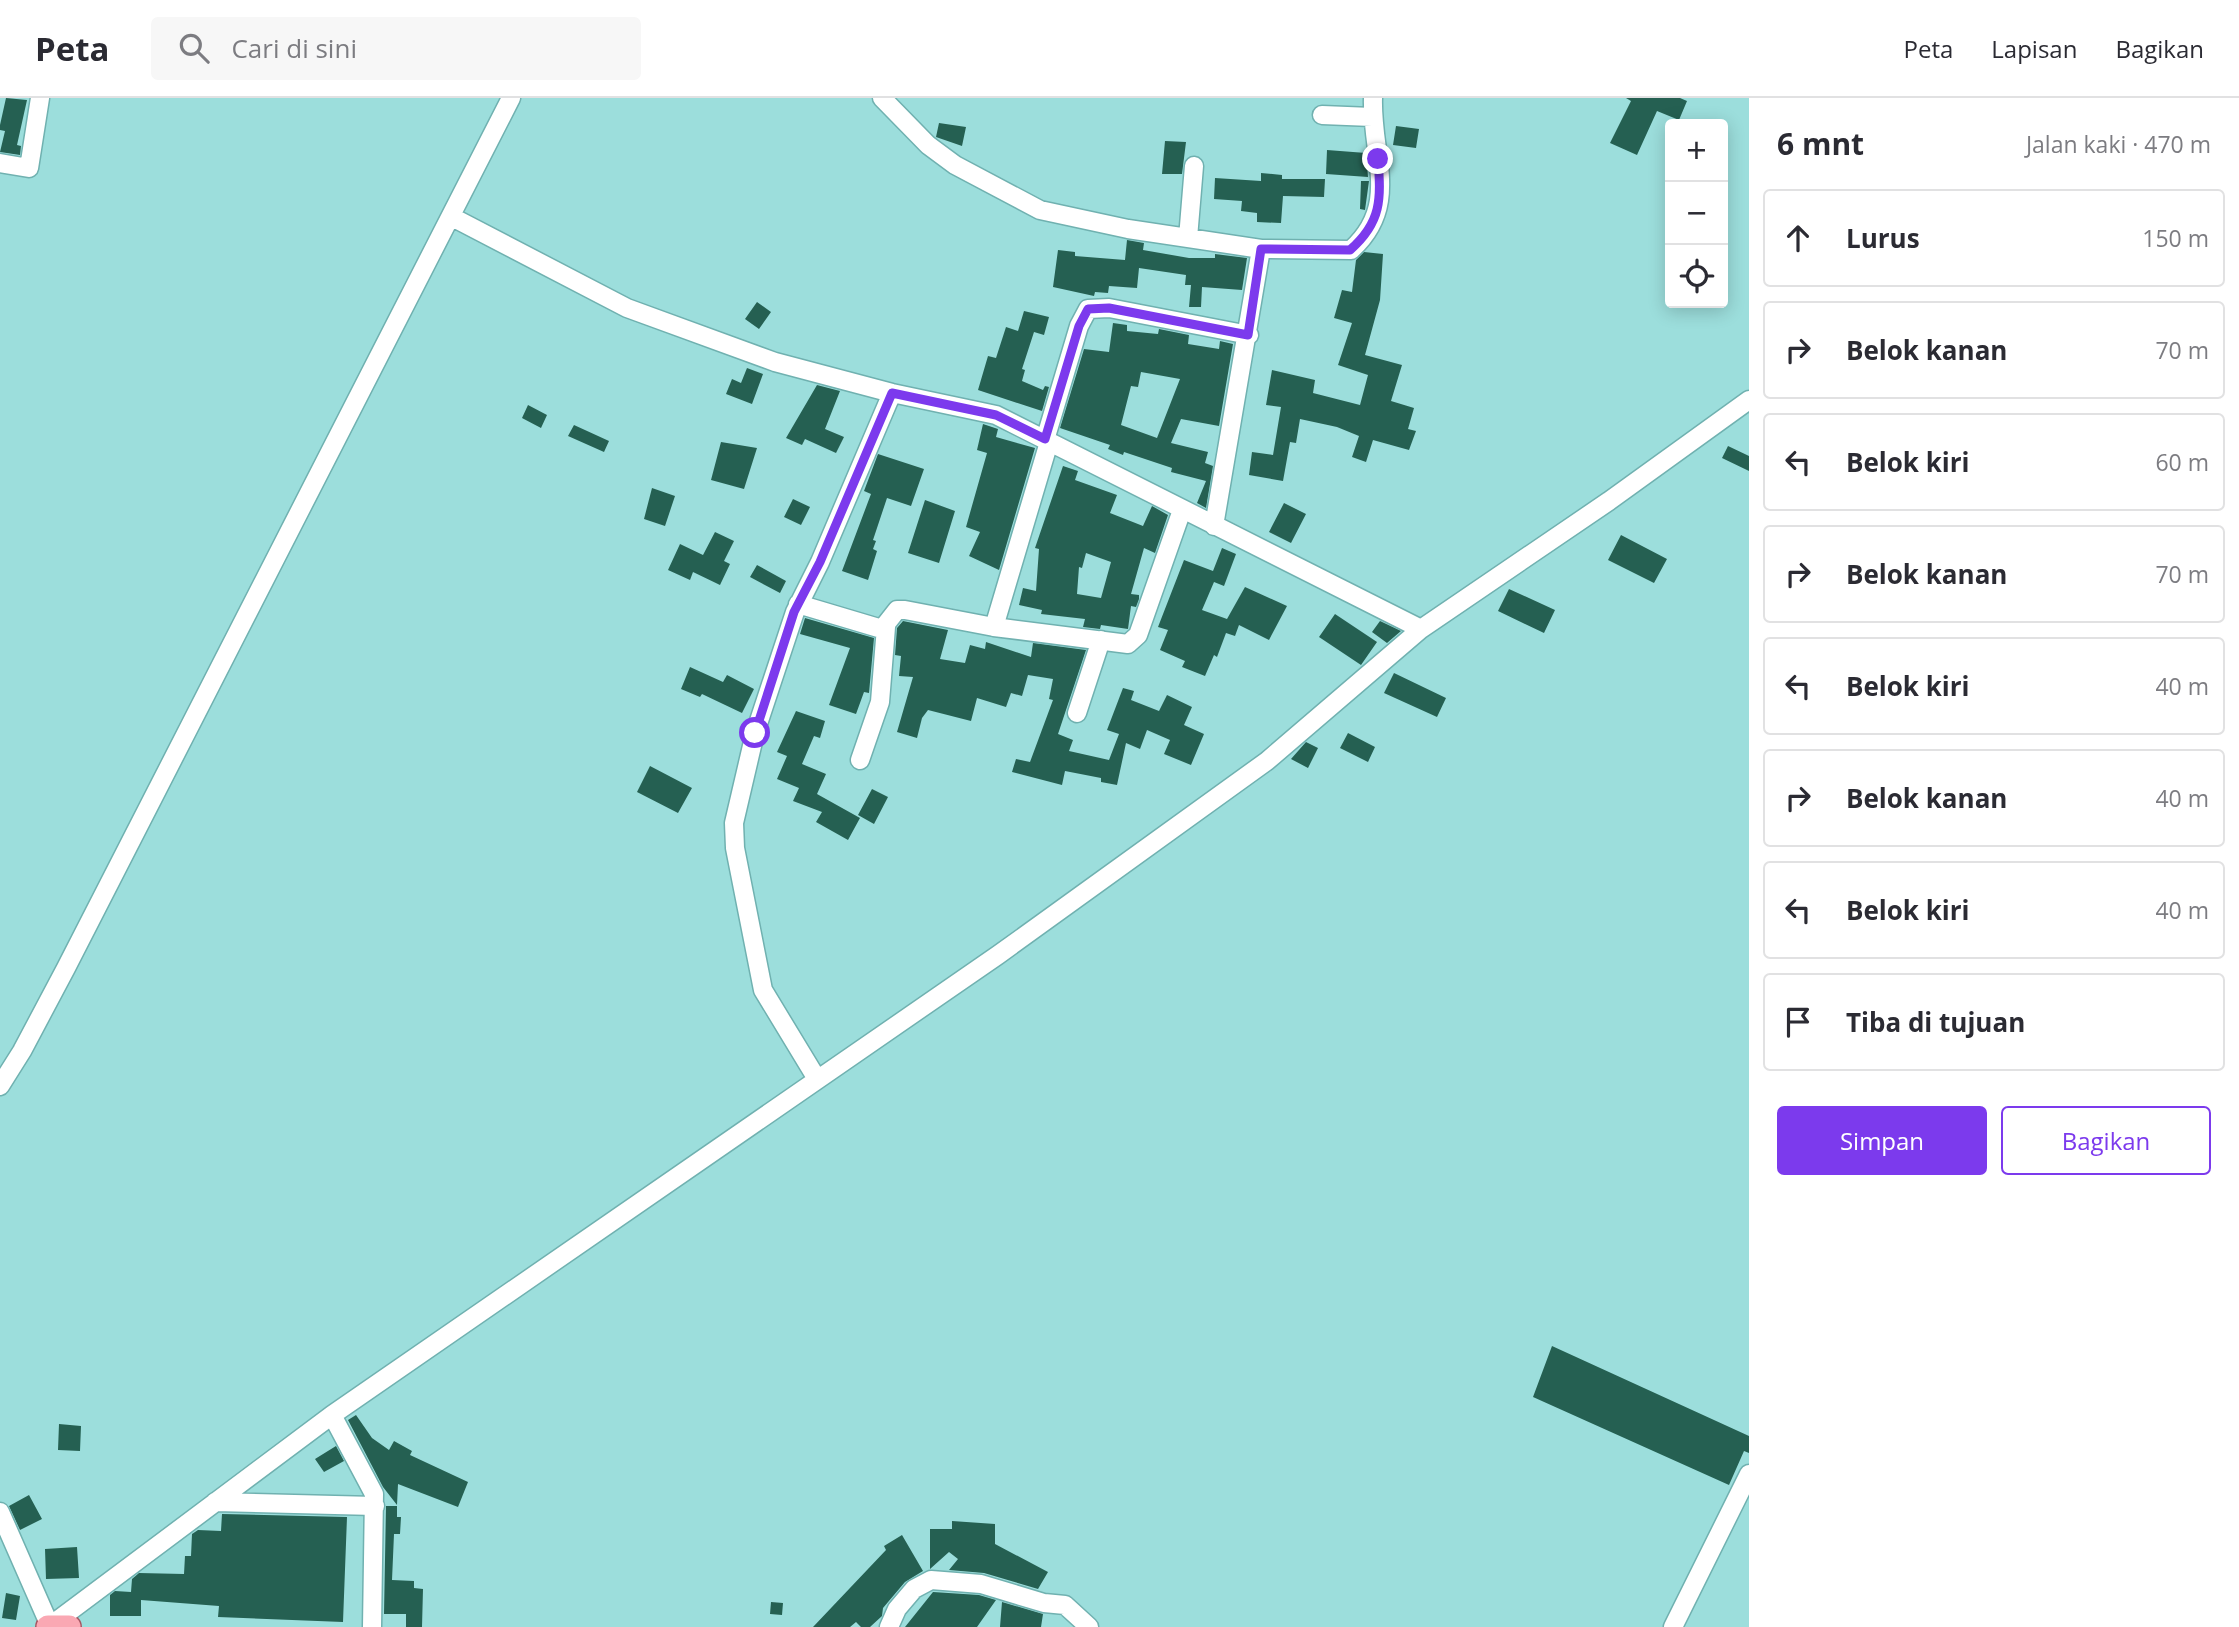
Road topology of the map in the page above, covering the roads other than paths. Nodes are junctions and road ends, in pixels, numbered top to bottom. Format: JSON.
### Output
{"nodes":[{"id":1,"x":40,"y":98,"type":"edge"},
{"id":2,"x":511,"y":98,"type":"edge"},
{"id":3,"x":883,"y":98,"type":"edge"},
{"id":4,"x":1373,"y":98,"type":"edge"},
{"id":5,"x":1322,"y":116,"type":"dead end"},
{"id":6,"x":1373,"y":117,"type":"junction"},
{"id":7,"x":0,"y":163,"type":"edge"},
{"id":8,"x":1194,"y":166,"type":"dead end"},
{"id":9,"x":452,"y":218,"type":"junction"},
{"id":10,"x":1188,"y":238,"type":"junction"},
{"id":11,"x":1261,"y":249,"type":"junction"},
{"id":12,"x":1248,"y":335,"type":"junction"},
{"id":13,"x":892,"y":393,"type":"junction"},
{"id":14,"x":1749,"y":400,"type":"edge"},
{"id":15,"x":1047,"y":441,"type":"junction"},
{"id":16,"x":1182,"y":510,"type":"junction"},
{"id":17,"x":1214,"y":526,"type":"junction"},
{"id":18,"x":798,"y":604,"type":"junction"},
{"id":19,"x":886,"y":628,"type":"junction"},
{"id":20,"x":993,"y":628,"type":"junction"},
{"id":21,"x":1421,"y":629,"type":"junction"},
{"id":22,"x":1101,"y":640,"type":"junction"},
{"id":23,"x":1077,"y":713,"type":"dead end"},
{"id":24,"x":860,"y":760,"type":"dead end"},
{"id":25,"x":817,"y":1079,"type":"junction"},
{"id":26,"x":0,"y":1086,"type":"edge"},
{"id":27,"x":332,"y":1415,"type":"junction"},
{"id":28,"x":1749,"y":1474,"type":"edge"},
{"id":29,"x":215,"y":1502,"type":"junction"},
{"id":30,"x":375,"y":1506,"type":"junction"},
{"id":31,"x":0,"y":1512,"type":"edge"},
{"id":32,"x":55,"y":1627,"type":"edge"},
{"id":33,"x":372,"y":1627,"type":"edge"},
{"id":34,"x":889,"y":1627,"type":"edge"},
{"id":35,"x":1089,"y":1627,"type":"edge"},
{"id":36,"x":1673,"y":1627,"type":"edge"}],
"edges":[{"from":1,"to":7,"type":"street"},
{"from":2,"to":9,"type":"street"},
{"from":3,"to":10,"type":"street"},
{"from":4,"to":6,"type":"street"},
{"from":5,"to":6,"type":"street"},
{"from":6,"to":11,"type":"street"},
{"from":8,"to":10,"type":"street"},
{"from":9,"to":13,"type":"street"},
{"from":9,"to":26,"type":"street"},
{"from":10,"to":11,"type":"street"},
{"from":11,"to":12,"type":"street"},
{"from":12,"to":15,"type":"street"},
{"from":12,"to":17,"type":"street"},
{"from":13,"to":15,"type":"street"},
{"from":13,"to":18,"type":"street"},
{"from":14,"to":21,"type":"street"},
{"from":15,"to":16,"type":"street"},
{"from":15,"to":20,"type":"street"},
{"from":16,"to":17,"type":"street"},
{"from":16,"to":22,"type":"street"},
{"from":17,"to":21,"type":"street"},
{"from":18,"to":19,"type":"street"},
{"from":18,"to":25,"type":"street"},
{"from":19,"to":20,"type":"street"},
{"from":19,"to":24,"type":"street"},
{"from":20,"to":22,"type":"street"},
{"from":21,"to":25,"type":"street"},
{"from":22,"to":23,"type":"street"},
{"from":25,"to":27,"type":"street"},
{"from":27,"to":29,"type":"street"},
{"from":27,"to":30,"type":"street"},
{"from":28,"to":36,"type":"street"},
{"from":29,"to":30,"type":"street"},
{"from":29,"to":32,"type":"street"},
{"from":30,"to":33,"type":"street"},
{"from":31,"to":32,"type":"street"},
{"from":34,"to":35,"type":"street"}]}
